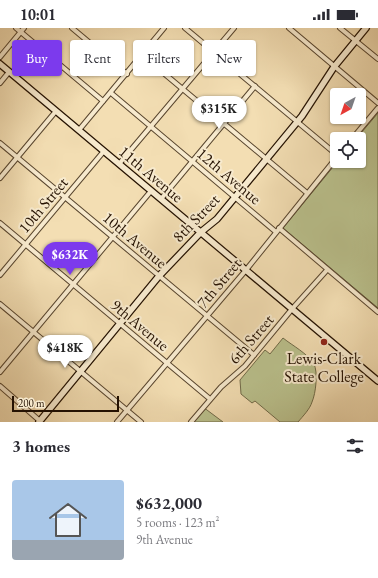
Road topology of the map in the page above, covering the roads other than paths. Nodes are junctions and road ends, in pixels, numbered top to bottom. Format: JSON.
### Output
{"nodes":[{"id":1,"x":16,"y":28,"type":"edge"},
{"id":2,"x":24,"y":28,"type":"edge"},
{"id":3,"x":72,"y":28,"type":"edge"},
{"id":4,"x":164,"y":28,"type":"edge"},
{"id":5,"x":185,"y":28,"type":"edge"},
{"id":6,"x":234,"y":28,"type":"edge"},
{"id":7,"x":288,"y":28,"type":"edge"},
{"id":8,"x":340,"y":28,"type":"edge"},
{"id":9,"x":366,"y":28,"type":"edge"},
{"id":10,"x":20,"y":32,"type":"junction"},
{"id":11,"x":154,"y":40,"type":"edge"},
{"id":12,"x":224,"y":40,"type":"edge"},
{"id":13,"x":355,"y":41,"type":"junction"},
{"id":14,"x":202,"y":43,"type":"edge"},
{"id":15,"x":0,"y":57,"type":"edge"},
{"id":16,"x":378,"y":59,"type":"edge"},
{"id":17,"x":0,"y":64,"type":"edge"},
{"id":18,"x":202,"y":65,"type":"edge"},
{"id":19,"x":133,"y":66,"type":"edge"},
{"id":20,"x":334,"y":67,"type":"junction"},
{"id":21,"x":9,"y":72,"type":"junction"},
{"id":22,"x":127,"y":74,"type":"junction"},
{"id":23,"x":167,"y":76,"type":"edge"},
{"id":24,"x":243,"y":76,"type":"edge"},
{"id":25,"x":0,"y":82,"type":"edge"},
{"id":26,"x":255,"y":86,"type":"junction"},
{"id":27,"x":182,"y":88,"type":"junction"},
{"id":28,"x":111,"y":93,"type":"junction"},
{"id":29,"x":103,"y":102,"type":"junction"},
{"id":30,"x":378,"y":103,"type":"edge"},
{"id":31,"x":378,"y":108,"type":"edge"},
{"id":32,"x":56,"y":111,"type":"junction"},
{"id":33,"x":297,"y":122,"type":"junction"},
{"id":34,"x":224,"y":124,"type":"junction"},
{"id":35,"x":151,"y":126,"type":"junction"},
{"id":36,"x":79,"y":130,"type":"junction"},
{"id":37,"x":358,"y":132,"type":"edge"},
{"id":38,"x":0,"y":142,"type":"edge"},
{"id":39,"x":330,"y":150,"type":"edge"},
{"id":40,"x":104,"y":151,"type":"junction"},
{"id":41,"x":18,"y":158,"type":"junction"},
{"id":42,"x":266,"y":159,"type":"junction"},
{"id":43,"x":192,"y":161,"type":"junction"},
{"id":44,"x":120,"y":164,"type":"junction"},
{"id":45,"x":330,"y":165,"type":"edge"},
{"id":46,"x":0,"y":178,"type":"edge"},
{"id":47,"x":151,"y":191,"type":"junction"},
{"id":48,"x":307,"y":193,"type":"junction"},
{"id":49,"x":65,"y":197,"type":"junction"},
{"id":50,"x":234,"y":197,"type":"junction"},
{"id":51,"x":161,"y":199,"type":"junction"},
{"id":52,"x":0,"y":223,"type":"edge"},
{"id":53,"x":277,"y":230,"type":"junction"},
{"id":54,"x":201,"y":232,"type":"junction"},
{"id":55,"x":112,"y":237,"type":"junction"},
{"id":56,"x":25,"y":245,"type":"junction"},
{"id":57,"x":246,"y":270,"type":"junction"},
{"id":58,"x":327,"y":270,"type":"junction"},
{"id":59,"x":0,"y":275,"type":"edge"},
{"id":60,"x":159,"y":276,"type":"junction"},
{"id":61,"x":73,"y":285,"type":"junction"},
{"id":62,"x":0,"y":304,"type":"edge"},
{"id":63,"x":292,"y":309,"type":"junction"},
{"id":64,"x":378,"y":312,"type":"edge"},
{"id":65,"x":207,"y":316,"type":"junction"},
{"id":66,"x":119,"y":323,"type":"junction"},
{"id":67,"x":33,"y":332,"type":"junction"},
{"id":68,"x":254,"y":355,"type":"junction"},
{"id":69,"x":167,"y":363,"type":"junction"},
{"id":70,"x":80,"y":371,"type":"junction"},
{"id":71,"x":0,"y":372,"type":"edge"},
{"id":72,"x":378,"y":381,"type":"edge"},
{"id":73,"x":0,"y":386,"type":"edge"},
{"id":74,"x":210,"y":400,"type":"junction"},
{"id":75,"x":127,"y":410,"type":"junction"},
{"id":76,"x":40,"y":422,"type":"edge"},
{"id":77,"x":117,"y":422,"type":"edge"},
{"id":78,"x":141,"y":422,"type":"edge"},
{"id":79,"x":191,"y":422,"type":"edge"}],
"edges":[{"from":1,"to":10,"type":"street"},
{"from":2,"to":10,"type":"street"},
{"from":3,"to":22,"type":"street"},
{"from":4,"to":11,"type":"street"},
{"from":5,"to":14,"type":"street"},
{"from":6,"to":12,"type":"street"},
{"from":7,"to":20,"type":"street"},
{"from":8,"to":13,"type":"street"},
{"from":9,"to":13,"type":"main road","name":"8th Street"},
{"from":10,"to":15,"type":"street"},
{"from":10,"to":29,"type":"street"},
{"from":13,"to":16,"type":"street"},
{"from":13,"to":20,"type":"main road","name":"8th Street"},
{"from":17,"to":21,"type":"main road","name":"11th Avenue"},
{"from":18,"to":27,"type":"street"},
{"from":19,"to":22,"type":"street"},
{"from":20,"to":30,"type":"street"},
{"from":20,"to":33,"type":"main road","name":"8th Street"},
{"from":21,"to":25,"type":"street"},
{"from":21,"to":32,"type":"main road","name":"11th Avenue"},
{"from":22,"to":28,"type":"street"},
{"from":23,"to":27,"type":"street"},
{"from":24,"to":26,"type":"street"},
{"from":26,"to":33,"type":"street"},
{"from":26,"to":34,"type":"street"},
{"from":27,"to":34,"type":"street"},
{"from":27,"to":35,"type":"street"},
{"from":28,"to":29,"type":"street"},
{"from":28,"to":35,"type":"street","name":"12th Avenue"},
{"from":29,"to":36,"type":"street"},
{"from":31,"to":37,"type":"street"},
{"from":32,"to":36,"type":"main road","name":"11th Avenue"},
{"from":32,"to":41,"type":"street"},
{"from":33,"to":39,"type":"street"},
{"from":33,"to":42,"type":"main road","name":"8th Street"},
{"from":34,"to":42,"type":"street"},
{"from":34,"to":43,"type":"street"},
{"from":35,"to":43,"type":"street","name":"12th Avenue"},
{"from":35,"to":44,"type":"street"},
{"from":36,"to":40,"type":"main road","name":"11th Avenue"},
{"from":38,"to":41,"type":"street","name":"10th Avenue"},
{"from":40,"to":44,"type":"main road","name":"11th Avenue"},
{"from":40,"to":49,"type":"street","name":"10th Street"},
{"from":41,"to":46,"type":"street"},
{"from":41,"to":49,"type":"street","name":"10th Avenue"},
{"from":42,"to":48,"type":"street"},
{"from":42,"to":50,"type":"main road","name":"8th Street"},
{"from":43,"to":50,"type":"street","name":"12th Avenue"},
{"from":43,"to":51,"type":"street"},
{"from":44,"to":47,"type":"main road","name":"11th Avenue"},
{"from":45,"to":48,"type":"street","name":"7th Street"},
{"from":47,"to":51,"type":"main road","name":"11th Avenue"},
{"from":47,"to":55,"type":"street"},
{"from":48,"to":53,"type":"street","name":"7th Street"},
{"from":49,"to":55,"type":"street","name":"10th Avenue"},
{"from":49,"to":56,"type":"street","name":"10th Street"},
{"from":50,"to":53,"type":"street","name":"12th Avenue"},
{"from":50,"to":54,"type":"main road","name":"8th Street"},
{"from":51,"to":54,"type":"main road","name":"11th Avenue"},
{"from":52,"to":56,"type":"street","name":"9th Avenue"},
{"from":53,"to":57,"type":"street","name":"7th Street"},
{"from":53,"to":58,"type":"street","name":"12th Avenue"},
{"from":54,"to":57,"type":"main road","name":"11th Avenue"},
{"from":54,"to":60,"type":"main road","name":"8th Street"},
{"from":55,"to":60,"type":"street","name":"10th Avenue"},
{"from":55,"to":61,"type":"street"},
{"from":56,"to":59,"type":"street","name":"10th Street"},
{"from":56,"to":61,"type":"street","name":"9th Avenue"},
{"from":57,"to":63,"type":"main road","name":"11th Avenue"},
{"from":57,"to":65,"type":"street","name":"7th Street"},
{"from":58,"to":63,"type":"street","name":"6th Street"},
{"from":58,"to":64,"type":"street","name":"12th Avenue"},
{"from":60,"to":65,"type":"street","name":"10th Avenue"},
{"from":60,"to":66,"type":"main road","name":"8th Street"},
{"from":61,"to":66,"type":"street","name":"9th Avenue"},
{"from":61,"to":67,"type":"street"},
{"from":62,"to":67,"type":"street"},
{"from":63,"to":68,"type":"street","name":"6th Street"},
{"from":63,"to":72,"type":"main road","name":"11th Avenue"},
{"from":65,"to":68,"type":"street","name":"10th Avenue"},
{"from":65,"to":69,"type":"street","name":"7th Street"},
{"from":66,"to":69,"type":"street","name":"9th Avenue"},
{"from":66,"to":70,"type":"main road","name":"8th Street"},
{"from":67,"to":70,"type":"street"},
{"from":67,"to":71,"type":"street"},
{"from":68,"to":74,"type":"street","name":"6th Street"},
{"from":69,"to":74,"type":"street","name":"9th Avenue"},
{"from":69,"to":75,"type":"street","name":"7th Street"},
{"from":70,"to":75,"type":"street"},
{"from":70,"to":76,"type":"main road","name":"8th Street"},
{"from":73,"to":76,"type":"street"},
{"from":74,"to":79,"type":"street","name":"6th Street"},
{"from":75,"to":77,"type":"street","name":"7th Street"},
{"from":75,"to":78,"type":"street"}]}
